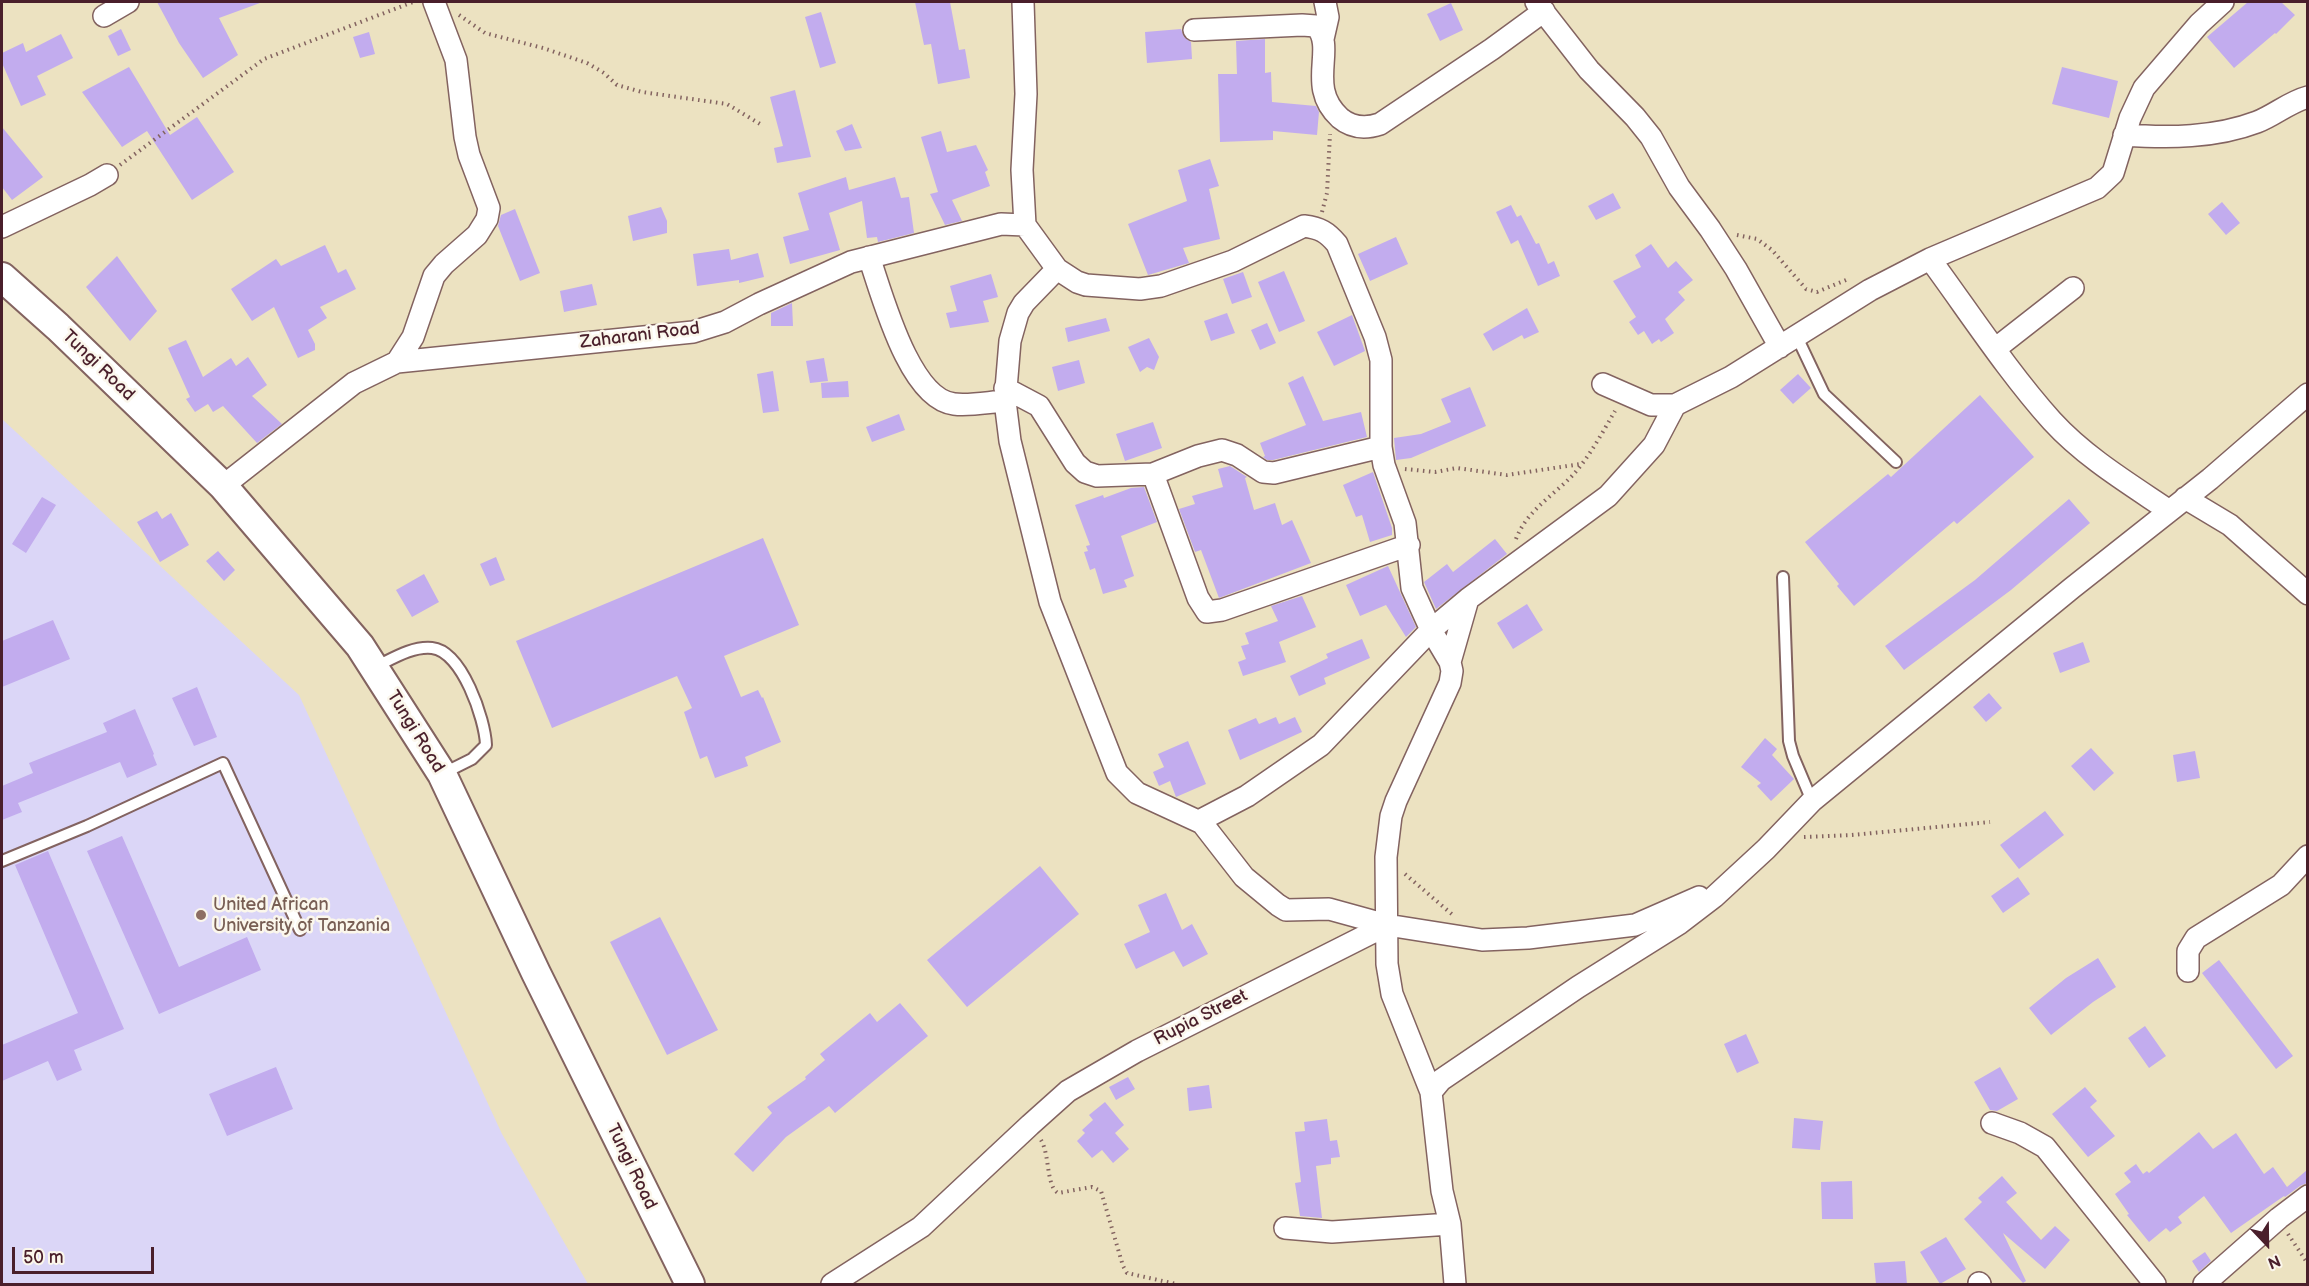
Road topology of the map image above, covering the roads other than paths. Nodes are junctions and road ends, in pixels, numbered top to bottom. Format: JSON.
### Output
{"nodes":[{"id":1,"x":128,"y":2,"type":"edge"},
{"id":2,"x":434,"y":2,"type":"edge"},
{"id":3,"x":1023,"y":2,"type":"edge"},
{"id":4,"x":1325,"y":2,"type":"edge"},
{"id":5,"x":2223,"y":2,"type":"edge"},
{"id":6,"x":1540,"y":6,"type":"edge"},
{"id":7,"x":104,"y":16,"type":"dead end"},
{"id":8,"x":1194,"y":30,"type":"dead end"},
{"id":9,"x":1323,"y":39,"type":"junction"},
{"id":10,"x":2307,"y":98,"type":"edge"},
{"id":11,"x":2124,"y":135,"type":"junction"},
{"id":12,"x":107,"y":175,"type":"road end"},
{"id":13,"x":1025,"y":225,"type":"junction"},
{"id":14,"x":2,"y":227,"type":"edge"},
{"id":15,"x":869,"y":257,"type":"junction"},
{"id":16,"x":1930,"y":259,"type":"junction"},
{"id":17,"x":1057,"y":269,"type":"junction"},
{"id":18,"x":2,"y":277,"type":"edge"},
{"id":19,"x":2073,"y":288,"type":"dead end"},
{"id":20,"x":1789,"y":342,"type":"junction"},
{"id":21,"x":1995,"y":349,"type":"junction"},
{"id":22,"x":397,"y":362,"type":"junction"},
{"id":23,"x":1603,"y":384,"type":"dead end"},
{"id":24,"x":1005,"y":394,"type":"junction"},
{"id":25,"x":2307,"y":394,"type":"edge"},
{"id":26,"x":1676,"y":405,"type":"junction"},
{"id":27,"x":1383,"y":456,"type":"junction"},
{"id":28,"x":1896,"y":462,"type":"dead end"},
{"id":29,"x":1154,"y":474,"type":"junction"},
{"id":30,"x":223,"y":486,"type":"junction"},
{"id":31,"x":2177,"y":504,"type":"junction"},
{"id":32,"x":1408,"y":545,"type":"junction"},
{"id":33,"x":1783,"y":577,"type":"dead end"},
{"id":34,"x":2307,"y":594,"type":"edge"},
{"id":35,"x":1468,"y":599,"type":"junction"},
{"id":36,"x":1431,"y":630,"type":"junction"},
{"id":37,"x":1450,"y":662,"type":"junction"},
{"id":38,"x":375,"y":668,"type":"junction"},
{"id":39,"x":442,"y":774,"type":"junction"},
{"id":40,"x":1812,"y":801,"type":"junction"},
{"id":41,"x":1199,"y":821,"type":"junction"},
{"id":42,"x":2307,"y":856,"type":"edge"},
{"id":43,"x":2,"y":861,"type":"edge"},
{"id":44,"x":1714,"y":897,"type":"junction"},
{"id":45,"x":1386,"y":925,"type":"junction"},
{"id":46,"x":300,"y":930,"type":"dead end"},
{"id":47,"x":2188,"y":971,"type":"dead end"},
{"id":48,"x":1431,"y":1092,"type":"junction"},
{"id":49,"x":1992,"y":1123,"type":"dead end"},
{"id":50,"x":2307,"y":1196,"type":"edge"},
{"id":51,"x":1450,"y":1224,"type":"junction"},
{"id":52,"x":1285,"y":1228,"type":"dead end"},
{"id":53,"x":690,"y":1284,"type":"edge"},
{"id":54,"x":832,"y":1284,"type":"edge"},
{"id":55,"x":1455,"y":1284,"type":"edge"},
{"id":56,"x":2155,"y":1284,"type":"edge"},
{"id":57,"x":2204,"y":1284,"type":"edge"}],
"edges":[{"from":1,"to":7,"type":"street"},
{"from":2,"to":22,"type":"street"},
{"from":3,"to":13,"type":"street"},
{"from":4,"to":9,"type":"street"},
{"from":5,"to":11,"type":"street"},
{"from":6,"to":9,"type":"street"},
{"from":6,"to":20,"type":"street"},
{"from":8,"to":9,"type":"street"},
{"from":10,"to":11,"type":"street"},
{"from":11,"to":16,"type":"street"},
{"from":12,"to":14,"type":"street"},
{"from":13,"to":15,"type":"street","name":"Zaharani Road"},
{"from":13,"to":17,"type":"street"},
{"from":15,"to":22,"type":"street","name":"Zaharani Road"},
{"from":15,"to":24,"type":"street"},
{"from":16,"to":20,"type":"street"},
{"from":16,"to":21,"type":"street"},
{"from":17,"to":24,"type":"street"},
{"from":17,"to":27,"type":"street"},
{"from":18,"to":30,"type":"main road","name":"Tungi Road"},
{"from":19,"to":21,"type":"street"},
{"from":20,"to":26,"type":"street"},
{"from":20,"to":28,"type":"lane"},
{"from":21,"to":31,"type":"street"},
{"from":22,"to":30,"type":"street","name":"Zaharani Road"},
{"from":23,"to":26,"type":"street"},
{"from":24,"to":29,"type":"street"},
{"from":24,"to":41,"type":"street"},
{"from":25,"to":31,"type":"street"},
{"from":26,"to":35,"type":"street"},
{"from":27,"to":29,"type":"street"},
{"from":27,"to":32,"type":"street"},
{"from":29,"to":32,"type":"street"},
{"from":30,"to":38,"type":"main road","name":"Tungi Road"},
{"from":31,"to":34,"type":"street"},
{"from":31,"to":40,"type":"street"},
{"from":32,"to":36,"type":"street"},
{"from":33,"to":40,"type":"lane"},
{"from":35,"to":36,"type":"street"},
{"from":35,"to":37,"type":"street"},
{"from":36,"to":37,"type":"street"},
{"from":36,"to":41,"type":"street"},
{"from":37,"to":45,"type":"street"},
{"from":38,"to":39,"type":"main road","name":"Tungi Road"},
{"from":38,"to":39,"type":"lane"},
{"from":39,"to":53,"type":"main road","name":"Tungi Road"},
{"from":40,"to":44,"type":"street"},
{"from":41,"to":45,"type":"street"},
{"from":42,"to":47,"type":"street"},
{"from":43,"to":46,"type":"lane"},
{"from":44,"to":45,"type":"street"},
{"from":44,"to":48,"type":"street"},
{"from":45,"to":48,"type":"street"},
{"from":45,"to":54,"type":"street","name":"Rupia Street"},
{"from":48,"to":51,"type":"street"},
{"from":49,"to":56,"type":"street"},
{"from":50,"to":57,"type":"street"},
{"from":51,"to":52,"type":"street"},
{"from":51,"to":55,"type":"street"}]}
